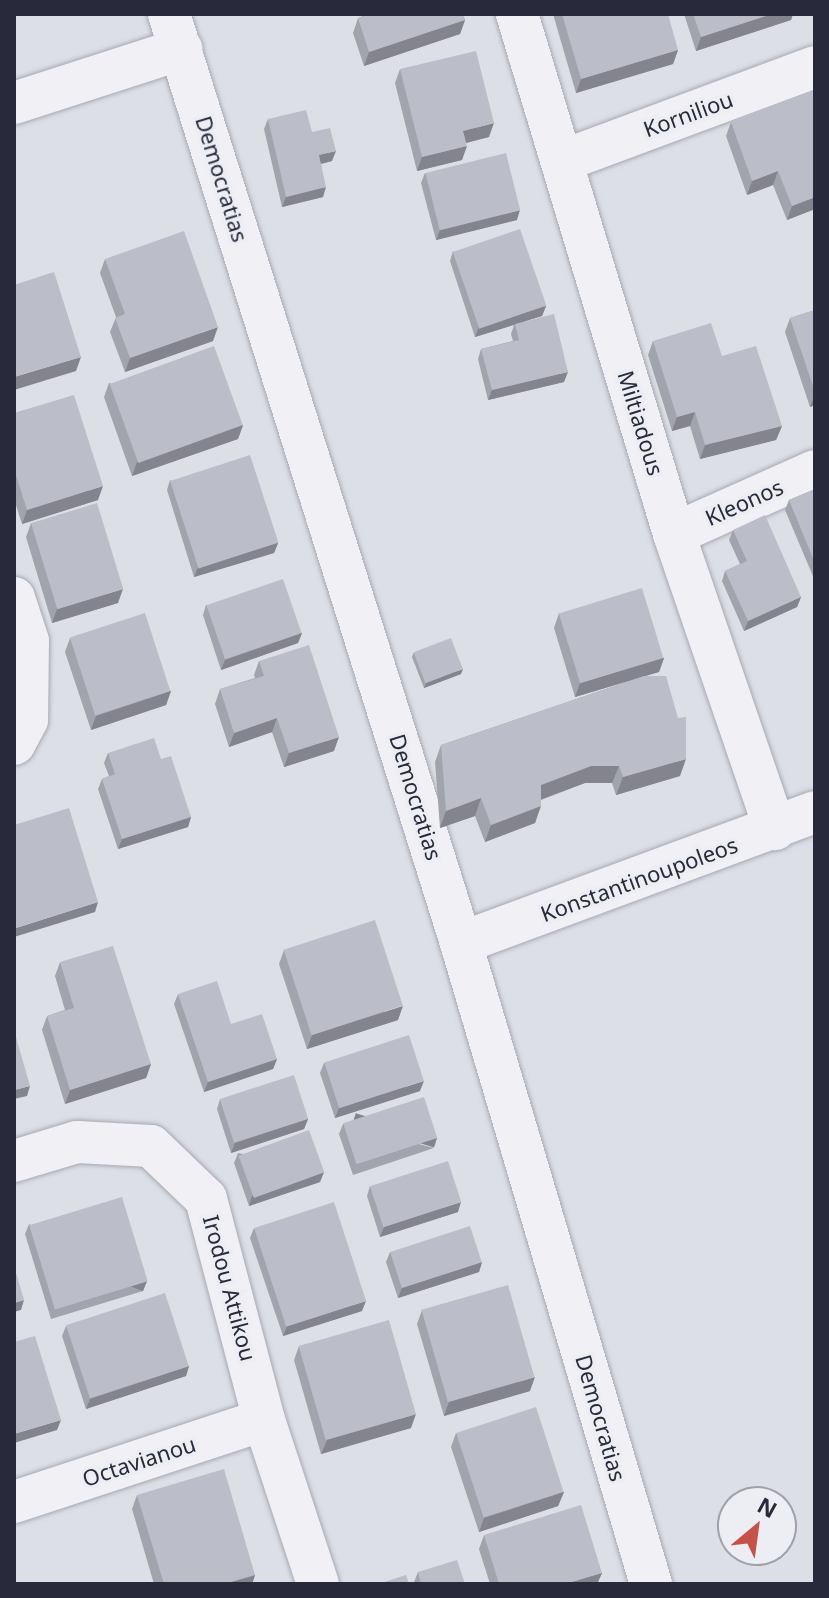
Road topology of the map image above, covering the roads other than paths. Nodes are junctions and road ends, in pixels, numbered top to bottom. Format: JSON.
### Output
{"nodes":[{"id":1,"x":517,"y":14,"type":"edge"},
{"id":2,"x":175,"y":32,"type":"edge"},
{"id":3,"x":815,"y":67,"type":"edge"},
{"id":4,"x":14,"y":103,"type":"edge"},
{"id":5,"x":562,"y":161,"type":"junction"},
{"id":6,"x":815,"y":471,"type":"edge"},
{"id":7,"x":674,"y":534,"type":"junction"},
{"id":8,"x":14,"y":598,"type":"edge"},
{"id":9,"x":14,"y":744,"type":"edge"},
{"id":10,"x":815,"y":812,"type":"edge"},
{"id":11,"x":775,"y":829,"type":"junction"},
{"id":12,"x":461,"y":943,"type":"junction"},
{"id":13,"x":14,"y":1161,"type":"edge"},
{"id":14,"x":264,"y":1420,"type":"junction"},
{"id":15,"x":14,"y":1502,"type":"edge"},
{"id":16,"x":318,"y":1584,"type":"edge"},
{"id":17,"x":651,"y":1584,"type":"edge"}],
"edges":[{"from":1,"to":5,"type":"street","name":"Miltiadous"},
{"from":2,"to":4,"type":"street"},
{"from":2,"to":12,"type":"street","name":"Democratias"},
{"from":3,"to":5,"type":"street","name":"Korniliou"},
{"from":5,"to":7,"type":"street","name":"Miltiadous"},
{"from":6,"to":7,"type":"street","name":"Kleonos"},
{"from":7,"to":11,"type":"street","name":"Miltiadous"},
{"from":8,"to":9,"type":"street"},
{"from":10,"to":11,"type":"street","name":"Konstantinoupoleos"},
{"from":11,"to":12,"type":"street","name":"Konstantinoupoleos"},
{"from":12,"to":17,"type":"street","name":"Democratias"},
{"from":13,"to":14,"type":"street","name":"Irodou Attikou"},
{"from":14,"to":15,"type":"street","name":"Octavianou"},
{"from":14,"to":16,"type":"street","name":"Irodou Attikou"}]}
